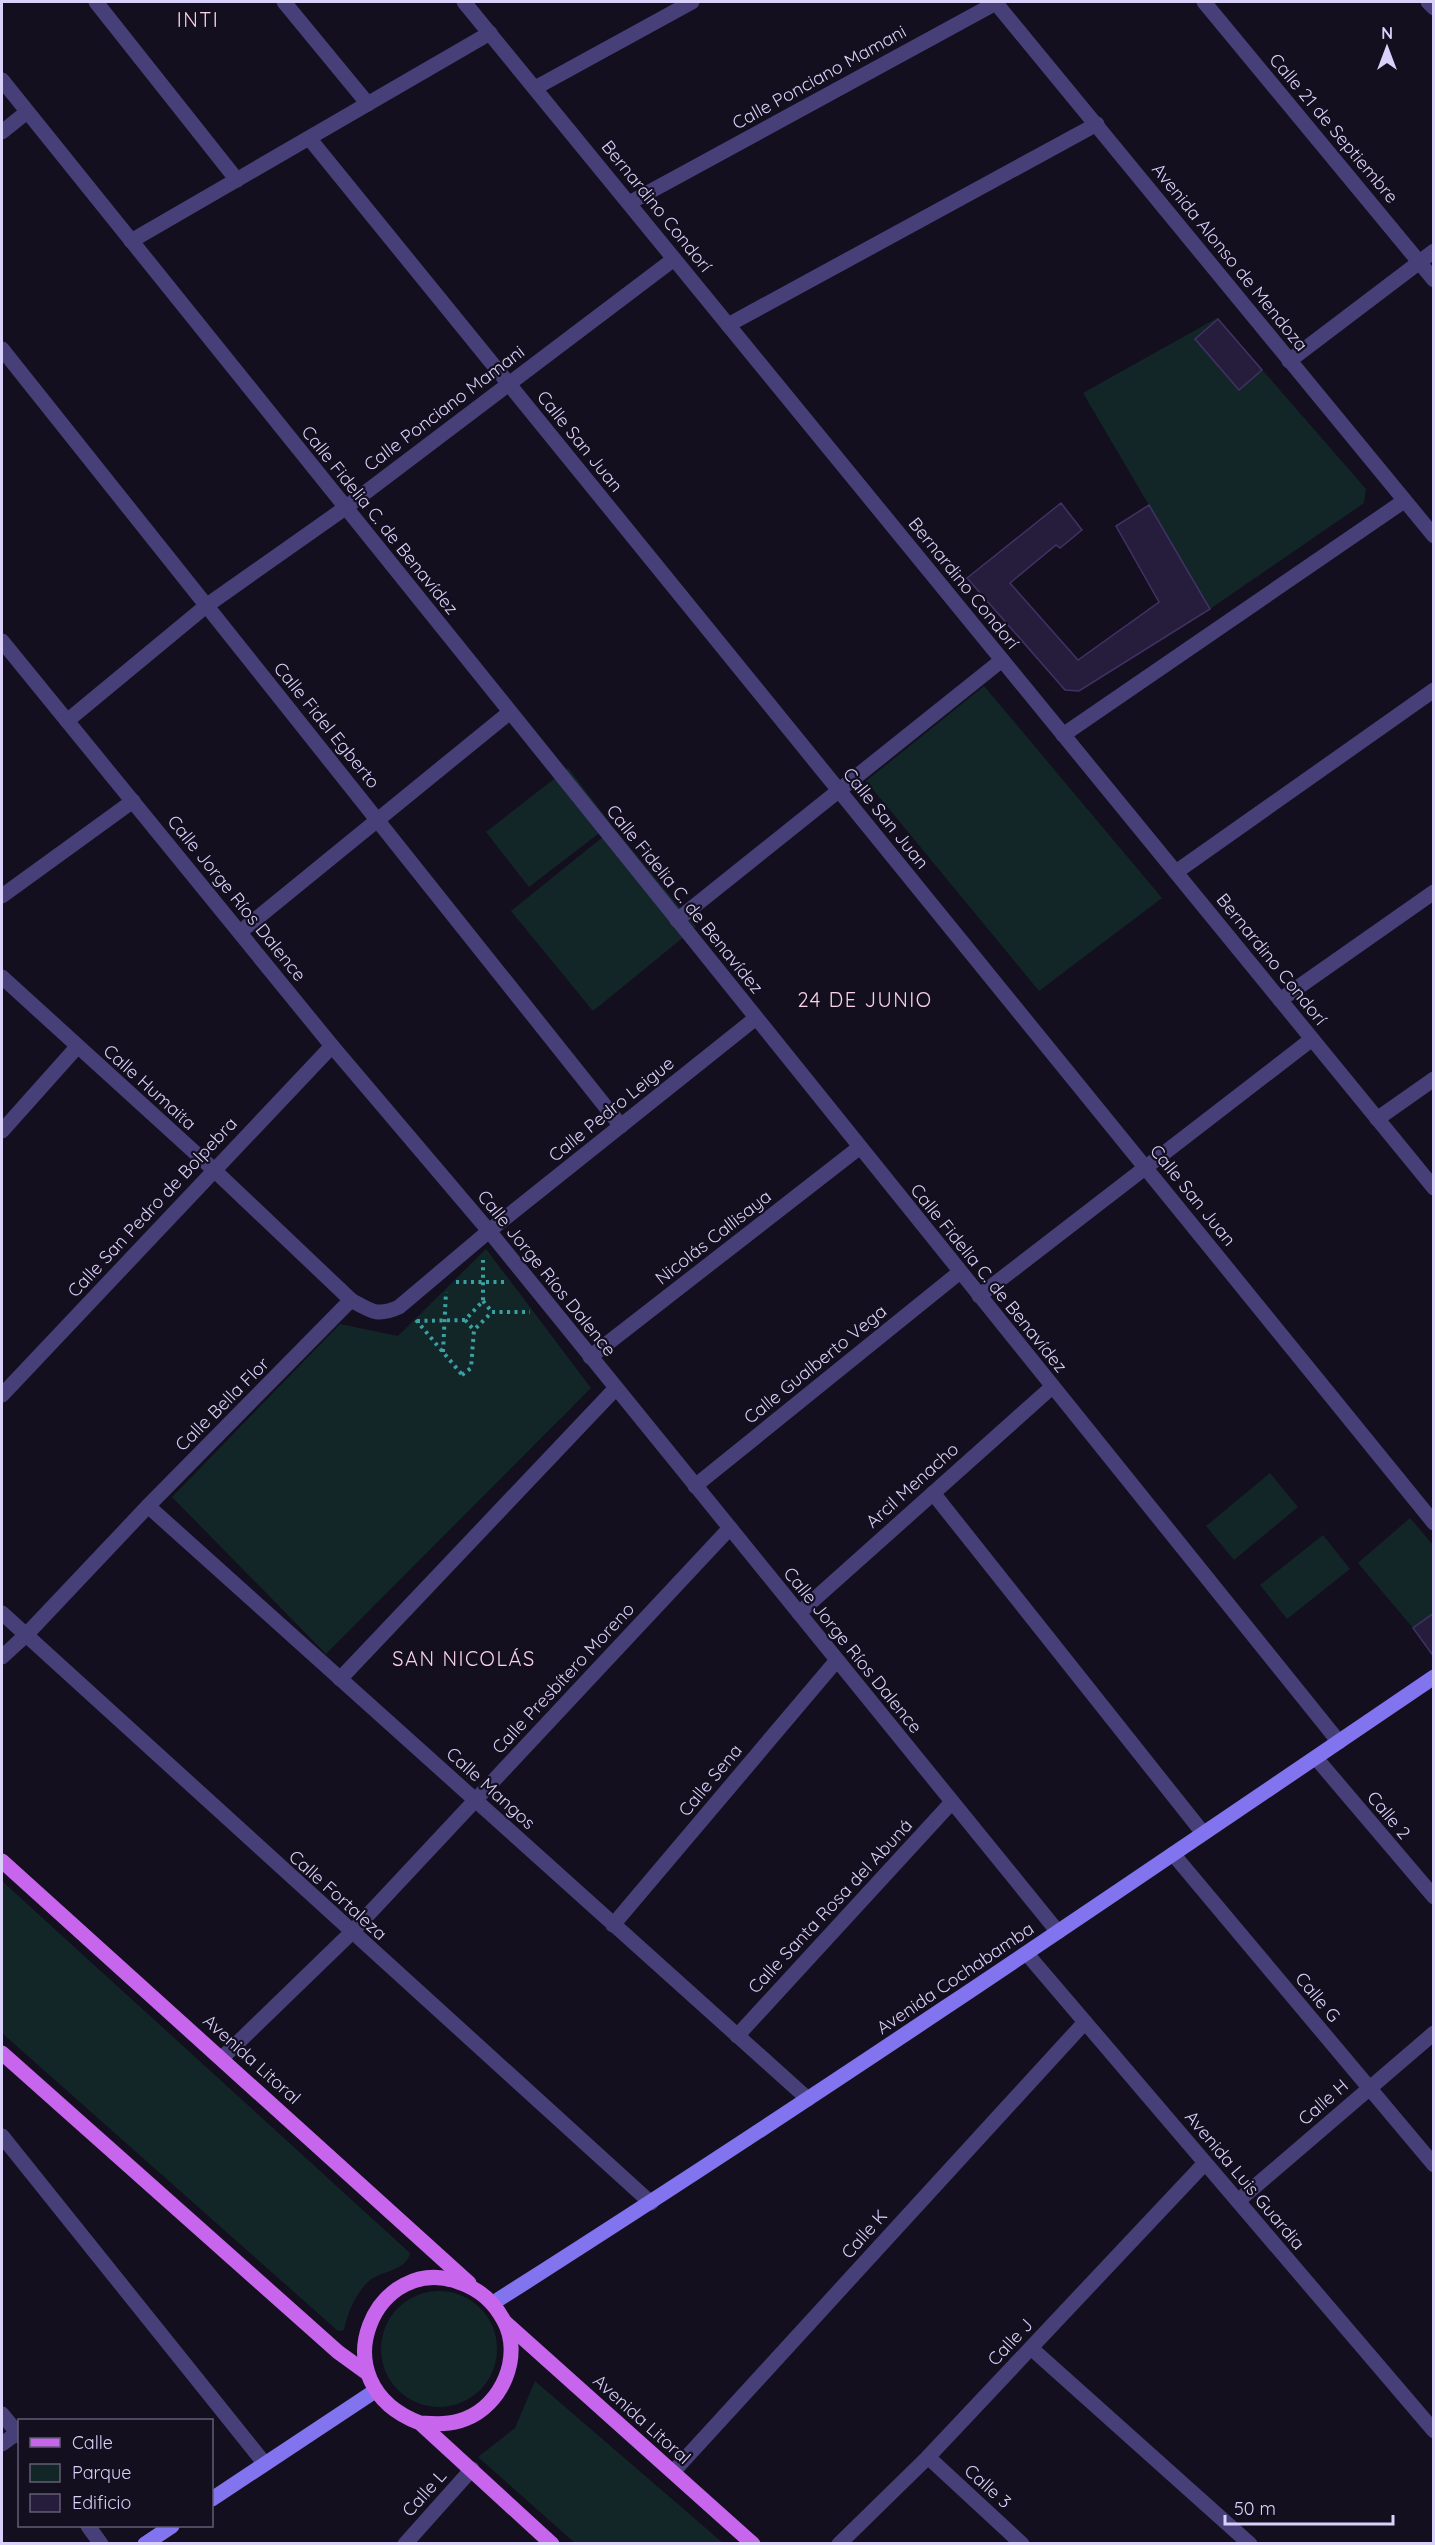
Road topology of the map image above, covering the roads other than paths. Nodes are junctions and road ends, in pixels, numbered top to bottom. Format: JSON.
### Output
{"nodes":[{"id":1,"x":96,"y":2,"type":"edge"},
{"id":2,"x":284,"y":2,"type":"edge"},
{"id":3,"x":464,"y":2,"type":"edge"},
{"id":4,"x":692,"y":2,"type":"edge"},
{"id":5,"x":995,"y":2,"type":"edge"},
{"id":6,"x":1204,"y":2,"type":"edge"},
{"id":7,"x":1428,"y":2,"type":"edge"},
{"id":8,"x":1434,"y":8,"type":"edge"},
{"id":9,"x":490,"y":33,"type":"junction"},
{"id":10,"x":2,"y":80,"type":"edge"},
{"id":11,"x":535,"y":88,"type":"junction"},
{"id":12,"x":368,"y":104,"type":"junction"},
{"id":13,"x":27,"y":112,"type":"junction"},
{"id":14,"x":1097,"y":124,"type":"junction"},
{"id":15,"x":2,"y":132,"type":"edge"},
{"id":16,"x":309,"y":138,"type":"junction"},
{"id":17,"x":237,"y":180,"type":"junction"},
{"id":18,"x":629,"y":203,"type":"junction"},
{"id":19,"x":131,"y":241,"type":"junction"},
{"id":20,"x":1434,"y":251,"type":"edge"},
{"id":21,"x":674,"y":259,"type":"junction"},
{"id":22,"x":1419,"y":262,"type":"junction"},
{"id":23,"x":1434,"y":280,"type":"edge"},
{"id":24,"x":728,"y":325,"type":"junction"},
{"id":25,"x":2,"y":349,"type":"edge"},
{"id":26,"x":1289,"y":361,"type":"junction"},
{"id":27,"x":509,"y":384,"type":"junction"},
{"id":28,"x":1404,"y":501,"type":"junction"},
{"id":29,"x":345,"y":508,"type":"junction"},
{"id":30,"x":1434,"y":536,"type":"edge"},
{"id":31,"x":206,"y":606,"type":"junction"},
{"id":32,"x":2,"y":641,"type":"edge"},
{"id":33,"x":1002,"y":660,"type":"junction"},
{"id":34,"x":1434,"y":690,"type":"edge"},
{"id":35,"x":510,"y":712,"type":"junction"},
{"id":36,"x":67,"y":721,"type":"junction"},
{"id":37,"x":1063,"y":735,"type":"junction"},
{"id":38,"x":839,"y":790,"type":"junction"},
{"id":39,"x":133,"y":801,"type":"junction"},
{"id":40,"x":377,"y":820,"type":"junction"},
{"id":41,"x":1176,"y":872,"type":"junction"},
{"id":42,"x":1434,"y":892,"type":"edge"},
{"id":43,"x":2,"y":896,"type":"edge"},
{"id":44,"x":677,"y":920,"type":"junction"},
{"id":45,"x":240,"y":932,"type":"junction"},
{"id":46,"x":2,"y":977,"type":"edge"},
{"id":47,"x":1280,"y":1000,"type":"junction"},
{"id":48,"x":756,"y":1018,"type":"junction"},
{"id":49,"x":1312,"y":1038,"type":"junction"},
{"id":50,"x":332,"y":1046,"type":"junction"},
{"id":51,"x":77,"y":1047,"type":"junction"},
{"id":52,"x":1434,"y":1079,"type":"edge"},
{"id":53,"x":1377,"y":1119,"type":"junction"},
{"id":54,"x":621,"y":1126,"type":"junction"},
{"id":55,"x":2,"y":1131,"type":"edge"},
{"id":56,"x":860,"y":1147,"type":"junction"},
{"id":57,"x":1145,"y":1168,"type":"junction"},
{"id":58,"x":213,"y":1169,"type":"junction"},
{"id":59,"x":1434,"y":1188,"type":"edge"},
{"id":60,"x":489,"y":1231,"type":"junction"},
{"id":61,"x":960,"y":1272,"type":"junction"},
{"id":62,"x":979,"y":1296,"type":"junction"},
{"id":63,"x":351,"y":1300,"type":"junction"},
{"id":64,"x":590,"y":1357,"type":"junction"},
{"id":65,"x":1052,"y":1387,"type":"junction"},
{"id":66,"x":616,"y":1388,"type":"junction"},
{"id":67,"x":2,"y":1395,"type":"edge"},
{"id":68,"x":695,"y":1486,"type":"junction"},
{"id":69,"x":933,"y":1493,"type":"junction"},
{"id":70,"x":148,"y":1506,"type":"junction"},
{"id":71,"x":1434,"y":1523,"type":"edge"},
{"id":72,"x":730,"y":1528,"type":"junction"},
{"id":73,"x":2,"y":1613,"type":"edge"},
{"id":74,"x":799,"y":1613,"type":"junction"},
{"id":75,"x":26,"y":1635,"type":"junction"},
{"id":76,"x":2,"y":1657,"type":"edge"},
{"id":77,"x":837,"y":1660,"type":"junction"},
{"id":78,"x":1434,"y":1677,"type":"edge"},
{"id":79,"x":340,"y":1679,"type":"junction"},
{"id":80,"x":1339,"y":1742,"type":"junction"},
{"id":81,"x":1316,"y":1758,"type":"junction"},
{"id":82,"x":476,"y":1800,"type":"junction"},
{"id":83,"x":952,"y":1802,"type":"junction"},
{"id":84,"x":1203,"y":1833,"type":"junction"},
{"id":85,"x":1173,"y":1854,"type":"junction"},
{"id":86,"x":2,"y":1861,"type":"edge"},
{"id":87,"x":1434,"y":1897,"type":"edge"},
{"id":88,"x":614,"y":1925,"type":"junction"},
{"id":89,"x":1058,"y":1932,"type":"junction"},
{"id":90,"x":351,"y":1933,"type":"junction"},
{"id":91,"x":1027,"y":1954,"type":"junction"},
{"id":92,"x":1085,"y":2022,"type":"junction"},
{"id":93,"x":1434,"y":2033,"type":"edge"},
{"id":94,"x":737,"y":2036,"type":"junction"},
{"id":95,"x":2,"y":2053,"type":"edge"},
{"id":96,"x":222,"y":2058,"type":"junction"},
{"id":97,"x":1370,"y":2088,"type":"junction"},
{"id":98,"x":808,"y":2099,"type":"junction"},
{"id":99,"x":2,"y":2136,"type":"edge"},
{"id":100,"x":1205,"y":2163,"type":"junction"},
{"id":101,"x":1434,"y":2165,"type":"edge"},
{"id":102,"x":1238,"y":2201,"type":"junction"},
{"id":103,"x":651,"y":2203,"type":"junction"},
{"id":104,"x":476,"y":2289,"type":"junction"},
{"id":105,"x":494,"y":2303,"type":"junction"},
{"id":106,"x":506,"y":2323,"type":"junction"},
{"id":107,"x":1031,"y":2348,"type":"junction"},
{"id":108,"x":367,"y":2373,"type":"junction"},
{"id":109,"x":375,"y":2391,"type":"junction"},
{"id":110,"x":2,"y":2414,"type":"edge"},
{"id":111,"x":420,"y":2423,"type":"junction"},
{"id":112,"x":1432,"y":2428,"type":"edge"},
{"id":113,"x":18,"y":2434,"type":"edge"},
{"id":114,"x":2,"y":2444,"type":"edge"},
{"id":115,"x":927,"y":2457,"type":"junction"},
{"id":116,"x":265,"y":2464,"type":"junction"},
{"id":117,"x":472,"y":2469,"type":"junction"},
{"id":118,"x":673,"y":2472,"type":"junction"},
{"id":119,"x":213,"y":2498,"type":"edge"},
{"id":120,"x":89,"y":2527,"type":"edge"},
{"id":121,"x":170,"y":2527,"type":"edge"},
{"id":122,"x":101,"y":2544,"type":"edge"},
{"id":123,"x":145,"y":2544,"type":"edge"},
{"id":124,"x":405,"y":2544,"type":"edge"},
{"id":125,"x":552,"y":2544,"type":"edge"},
{"id":126,"x":753,"y":2544,"type":"edge"},
{"id":127,"x":839,"y":2544,"type":"edge"},
{"id":128,"x":1022,"y":2544,"type":"edge"},
{"id":129,"x":1250,"y":2544,"type":"edge"}],
"edges":[{"from":1,"to":17,"type":"street"},
{"from":2,"to":12,"type":"street"},
{"from":3,"to":9,"type":"street","name":"Bernardino Condorí"},
{"from":4,"to":11,"type":"street"},
{"from":5,"to":14,"type":"street","name":"Avenida Alonso de Mendoza"},
{"from":5,"to":18,"type":"street","name":"Calle Ponciano Mamani"},
{"from":6,"to":22,"type":"street","name":"Calle 21 de Septiembre"},
{"from":7,"to":8,"type":"street"},
{"from":9,"to":11,"type":"street","name":"Bernardino Condorí"},
{"from":9,"to":12,"type":"street"},
{"from":10,"to":13,"type":"street","name":"Calle Fidelia C. de Benavídez"},
{"from":11,"to":18,"type":"street","name":"Bernardino Condorí"},
{"from":12,"to":16,"type":"street"},
{"from":13,"to":15,"type":"street"},
{"from":13,"to":19,"type":"street","name":"Calle Fidelia C. de Benavídez"},
{"from":14,"to":24,"type":"street"},
{"from":14,"to":26,"type":"street","name":"Avenida Alonso de Mendoza"},
{"from":16,"to":17,"type":"street"},
{"from":16,"to":27,"type":"street","name":"Calle San Juan"},
{"from":17,"to":19,"type":"street"},
{"from":18,"to":21,"type":"street","name":"Bernardino Condorí"},
{"from":19,"to":29,"type":"street","name":"Calle Fidelia C. de Benavídez"},
{"from":20,"to":22,"type":"street"},
{"from":21,"to":24,"type":"street","name":"Bernardino Condorí"},
{"from":21,"to":27,"type":"street","name":"Calle Ponciano Mamani"},
{"from":22,"to":23,"type":"street","name":"Calle 21 de Septiembre"},
{"from":22,"to":26,"type":"street"},
{"from":24,"to":33,"type":"street","name":"Bernardino Condorí"},
{"from":25,"to":31,"type":"street","name":"Calle Fidel Egberto"},
{"from":26,"to":28,"type":"street","name":"Avenida Alonso de Mendoza"},
{"from":27,"to":29,"type":"street","name":"Calle Ponciano Mamani"},
{"from":27,"to":38,"type":"street","name":"Calle San Juan"},
{"from":28,"to":30,"type":"street","name":"Avenida Alonso de Mendoza"},
{"from":28,"to":37,"type":"street"},
{"from":29,"to":31,"type":"street","name":"Calle Ponciano Mamani"},
{"from":29,"to":35,"type":"street","name":"Calle Fidelia C. de Benavídez"},
{"from":31,"to":36,"type":"street","name":"Calle Ponciano Mamani"},
{"from":31,"to":40,"type":"street","name":"Calle Fidel Egberto"},
{"from":32,"to":36,"type":"street","name":"Calle Jorge Ríos Dalence"},
{"from":33,"to":37,"type":"street","name":"Bernardino Condorí"},
{"from":33,"to":38,"type":"street"},
{"from":34,"to":41,"type":"street"},
{"from":35,"to":40,"type":"street"},
{"from":35,"to":44,"type":"street","name":"Calle Fidelia C. de Benavídez"},
{"from":36,"to":39,"type":"street","name":"Calle Jorge Ríos Dalence"},
{"from":37,"to":41,"type":"street","name":"Bernardino Condorí"},
{"from":38,"to":44,"type":"street"},
{"from":38,"to":57,"type":"street","name":"Calle San Juan"},
{"from":39,"to":43,"type":"street"},
{"from":39,"to":45,"type":"street","name":"Calle Jorge Ríos Dalence"},
{"from":40,"to":45,"type":"street"},
{"from":40,"to":54,"type":"street","name":"Calle Fidel Egberto"},
{"from":41,"to":47,"type":"street","name":"Bernardino Condorí"},
{"from":42,"to":47,"type":"street"},
{"from":44,"to":48,"type":"street","name":"Calle Fidelia C. de Benavídez"},
{"from":45,"to":50,"type":"street","name":"Calle Jorge Ríos Dalence"},
{"from":46,"to":51,"type":"street","name":"Calle Humaita"},
{"from":47,"to":49,"type":"street","name":"Bernardino Condorí"},
{"from":48,"to":54,"type":"street","name":"Calle Pedro Leigue"},
{"from":48,"to":56,"type":"street","name":"Calle Fidelia C. de Benavídez"},
{"from":49,"to":53,"type":"street","name":"Bernardino Condorí"},
{"from":49,"to":57,"type":"street"},
{"from":50,"to":58,"type":"street","name":"Calle San Pedro de Bolpebra"},
{"from":50,"to":60,"type":"street","name":"Calle Jorge Ríos Dalence"},
{"from":51,"to":55,"type":"street"},
{"from":51,"to":58,"type":"street","name":"Calle Humaita"},
{"from":52,"to":53,"type":"street"},
{"from":53,"to":59,"type":"street","name":"Bernardino Condorí"},
{"from":54,"to":60,"type":"street","name":"Calle Pedro Leigue"},
{"from":56,"to":61,"type":"street","name":"Calle Fidelia C. de Benavídez"},
{"from":56,"to":64,"type":"street","name":"Nicolás Callisaya"},
{"from":57,"to":62,"type":"street"},
{"from":57,"to":71,"type":"street","name":"Calle San Juan"},
{"from":58,"to":63,"type":"street","name":"Calle Humaita"},
{"from":58,"to":67,"type":"street","name":"Calle San Pedro de Bolpebra"},
{"from":60,"to":63,"type":"street"},
{"from":60,"to":64,"type":"street","name":"Calle Jorge Ríos Dalence"},
{"from":61,"to":62,"type":"street","name":"Calle Fidelia C. de Benavídez"},
{"from":61,"to":68,"type":"street","name":"Calle Gualberto Vega"},
{"from":62,"to":65,"type":"street","name":"Calle Fidelia C. de Benavídez"},
{"from":63,"to":70,"type":"street","name":"Calle Bella Flor"},
{"from":64,"to":66,"type":"street","name":"Calle Jorge Ríos Dalence"},
{"from":65,"to":69,"type":"street","name":"Arcil Menacho"},
{"from":65,"to":80,"type":"street","name":"Calle Fidelia C. de Benavídez"},
{"from":66,"to":68,"type":"street","name":"Calle Jorge Ríos Dalence"},
{"from":66,"to":79,"type":"street"},
{"from":68,"to":72,"type":"street","name":"Calle Jorge Ríos Dalence"},
{"from":69,"to":74,"type":"street","name":"Arcil Menacho"},
{"from":69,"to":84,"type":"street"},
{"from":70,"to":75,"type":"street","name":"Calle Bella Flor"},
{"from":70,"to":79,"type":"street","name":"Calle Mangos"},
{"from":72,"to":74,"type":"street","name":"Calle Jorge Ríos Dalence"},
{"from":72,"to":82,"type":"street","name":"Calle Presbítero Moreno"},
{"from":73,"to":75,"type":"street","name":"Calle Fortaleza"},
{"from":74,"to":77,"type":"street","name":"Calle Jorge Ríos Dalence"},
{"from":75,"to":76,"type":"street","name":"Calle Bella Flor"},
{"from":75,"to":90,"type":"street","name":"Calle Fortaleza"},
{"from":77,"to":83,"type":"street","name":"Calle Jorge Ríos Dalence"},
{"from":77,"to":88,"type":"street","name":"Calle Sena"},
{"from":78,"to":80,"type":"main road","name":"Avenida Cochabamba"},
{"from":79,"to":82,"type":"street","name":"Calle Mangos"},
{"from":80,"to":81,"type":"main road","name":"Avenida Cochabamba"},
{"from":81,"to":84,"type":"main road","name":"Avenida Cochabamba"},
{"from":81,"to":87,"type":"street","name":"Calle 2"},
{"from":82,"to":88,"type":"street","name":"Calle Mangos"},
{"from":82,"to":90,"type":"street","name":"Calle Presbítero Moreno"},
{"from":83,"to":89,"type":"street","name":"Calle Jorge Ríos Dalence"},
{"from":83,"to":94,"type":"street","name":"Calle Santa Rosa del Abuná"},
{"from":84,"to":85,"type":"main road","name":"Avenida Cochabamba"},
{"from":85,"to":89,"type":"main road","name":"Avenida Cochabamba"},
{"from":85,"to":97,"type":"street","name":"Calle G"},
{"from":86,"to":96,"type":"main road","name":"Avenida Litoral"},
{"from":88,"to":94,"type":"street","name":"Calle Mangos"},
{"from":89,"to":91,"type":"main road","name":"Avenida Cochabamba"},
{"from":90,"to":96,"type":"street","name":"Calle Presbítero Moreno"},
{"from":90,"to":103,"type":"street","name":"Calle Fortaleza"},
{"from":91,"to":92,"type":"street","name":"Avenida Luis Guardia"},
{"from":91,"to":98,"type":"main road","name":"Avenida Cochabamba"},
{"from":92,"to":100,"type":"street","name":"Avenida Luis Guardia"},
{"from":92,"to":118,"type":"street","name":"Calle K"},
{"from":93,"to":97,"type":"street","name":"Calle H"},
{"from":94,"to":98,"type":"street","name":"Calle Mangos"},
{"from":95,"to":108,"type":"main road"},
{"from":96,"to":104,"type":"main road","name":"Avenida Litoral"},
{"from":97,"to":101,"type":"street","name":"Calle G"},
{"from":97,"to":102,"type":"street","name":"Calle H"},
{"from":98,"to":103,"type":"main road","name":"Avenida Cochabamba"},
{"from":99,"to":116,"type":"street"},
{"from":100,"to":102,"type":"street","name":"Avenida Luis Guardia"},
{"from":100,"to":107,"type":"street","name":"Calle J"},
{"from":102,"to":112,"type":"street","name":"Avenida Luis Guardia"},
{"from":103,"to":105,"type":"main road","name":"Avenida Cochabamba"},
{"from":104,"to":105,"type":"main road"},
{"from":104,"to":108,"type":"main road"},
{"from":105,"to":106,"type":"main road"},
{"from":106,"to":111,"type":"main road"},
{"from":106,"to":118,"type":"main road","name":"Avenida Litoral"},
{"from":107,"to":115,"type":"street","name":"Calle J"},
{"from":107,"to":129,"type":"street"},
{"from":108,"to":109,"type":"main road"},
{"from":109,"to":111,"type":"main road"},
{"from":109,"to":116,"type":"main road"},
{"from":110,"to":113,"type":"street"},
{"from":111,"to":117,"type":"main road"},
{"from":113,"to":114,"type":"street"},
{"from":115,"to":127,"type":"street","name":"Calle J"},
{"from":115,"to":128,"type":"street","name":"Calle 3"},
{"from":116,"to":119,"type":"main road"},
{"from":117,"to":124,"type":"street","name":"Calle L"},
{"from":117,"to":125,"type":"main road"},
{"from":118,"to":126,"type":"main road","name":"Avenida Litoral"},
{"from":120,"to":122,"type":"street"},
{"from":121,"to":123,"type":"main road"}]}
